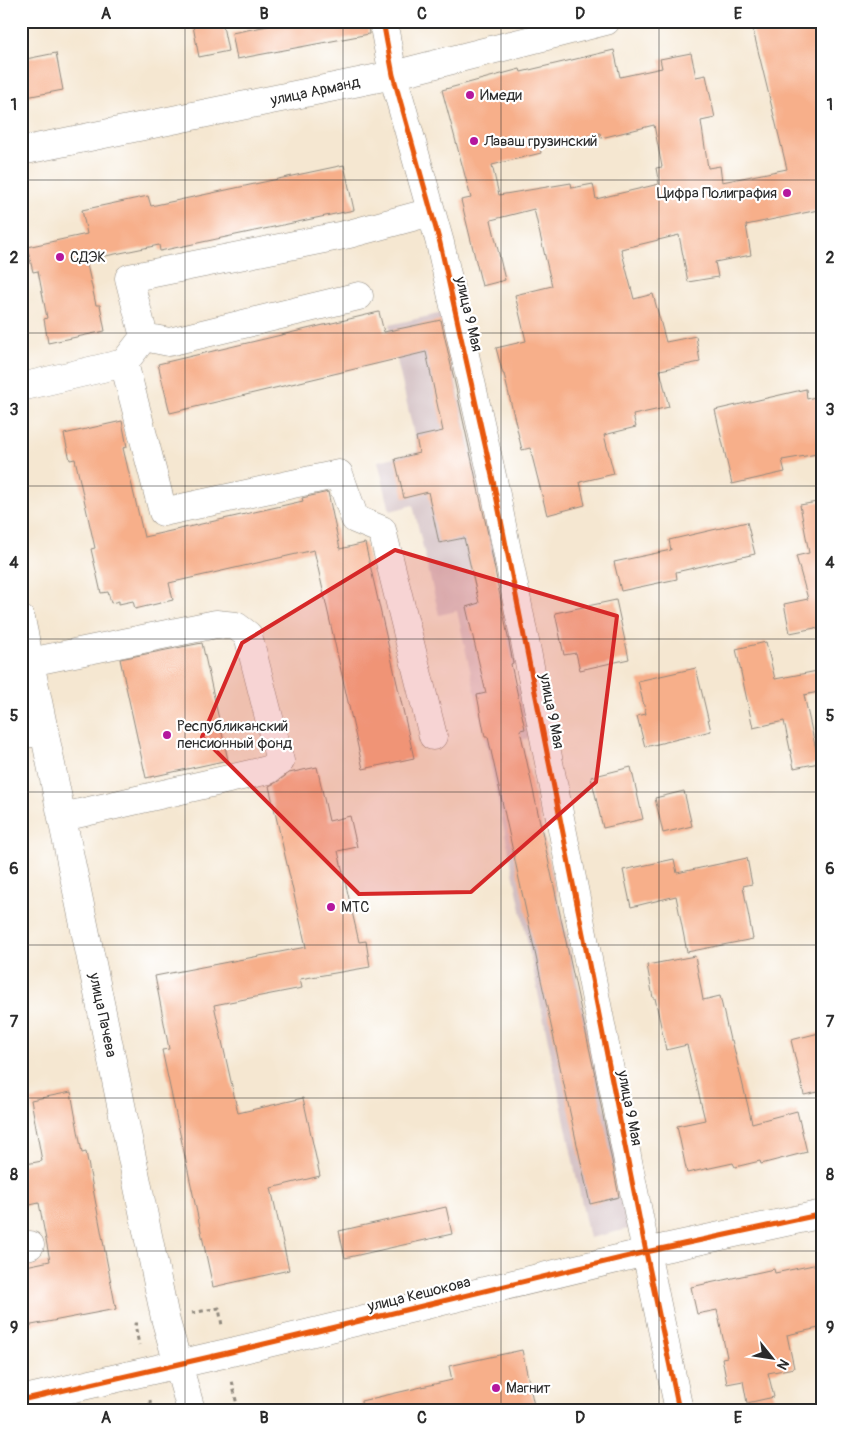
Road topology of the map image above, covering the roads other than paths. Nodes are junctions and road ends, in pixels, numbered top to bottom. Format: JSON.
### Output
{"nodes":[{"id":1,"x":383,"y":21,"type":"edge"},
{"id":2,"x":606,"y":21,"type":"edge"},
{"id":3,"x":393,"y":75,"type":"junction"},
{"id":4,"x":21,"y":152,"type":"edge"},
{"id":5,"x":431,"y":212,"type":"junction"},
{"id":6,"x":359,"y":296,"type":"dead end"},
{"id":7,"x":144,"y":337,"type":"junction"},
{"id":8,"x":124,"y":363,"type":"junction"},
{"id":9,"x":21,"y":387,"type":"edge"},
{"id":10,"x":21,"y":619,"type":"edge"},
{"id":11,"x":30,"y":662,"type":"junction"},
{"id":12,"x":33,"y":733,"type":"edge"},
{"id":13,"x":433,"y":736,"type":"dead end"},
{"id":14,"x":63,"y":817,"type":"junction"},
{"id":15,"x":823,"y":1214,"type":"edge"},
{"id":16,"x":646,"y":1252,"type":"junction"},
{"id":17,"x":178,"y":1364,"type":"junction"},
{"id":18,"x":21,"y":1400,"type":"edge"},
{"id":19,"x":191,"y":1410,"type":"edge"},
{"id":20,"x":679,"y":1410,"type":"edge"}],
"edges":[{"from":1,"to":3,"type":"street","name":"улица 9 Мая"},
{"from":2,"to":3,"type":"street","name":"улица Арманд"},
{"from":3,"to":4,"type":"street","name":"улица Арманд"},
{"from":3,"to":5,"type":"street","name":"улица 9 Мая"},
{"from":5,"to":7,"type":"street"},
{"from":5,"to":16,"type":"street","name":"улица 9 Мая"},
{"from":6,"to":7,"type":"street"},
{"from":7,"to":8,"type":"street"},
{"from":8,"to":9,"type":"street"},
{"from":8,"to":13,"type":"street"},
{"from":10,"to":11,"type":"street","name":"улица Пачева"},
{"from":11,"to":12,"type":"street","name":"улица Пачева"},
{"from":11,"to":14,"type":"street"},
{"from":12,"to":14,"type":"street","name":"улица Пачева"},
{"from":14,"to":17,"type":"street","name":"улица Пачева"},
{"from":15,"to":16,"type":"street","name":"улица Кешокова"},
{"from":16,"to":17,"type":"street","name":"улица Кешокова"},
{"from":16,"to":20,"type":"street","name":"улица 9 Мая"},
{"from":17,"to":18,"type":"street","name":"улица Кешокова"},
{"from":17,"to":19,"type":"street","name":"улица Пачева"}]}
